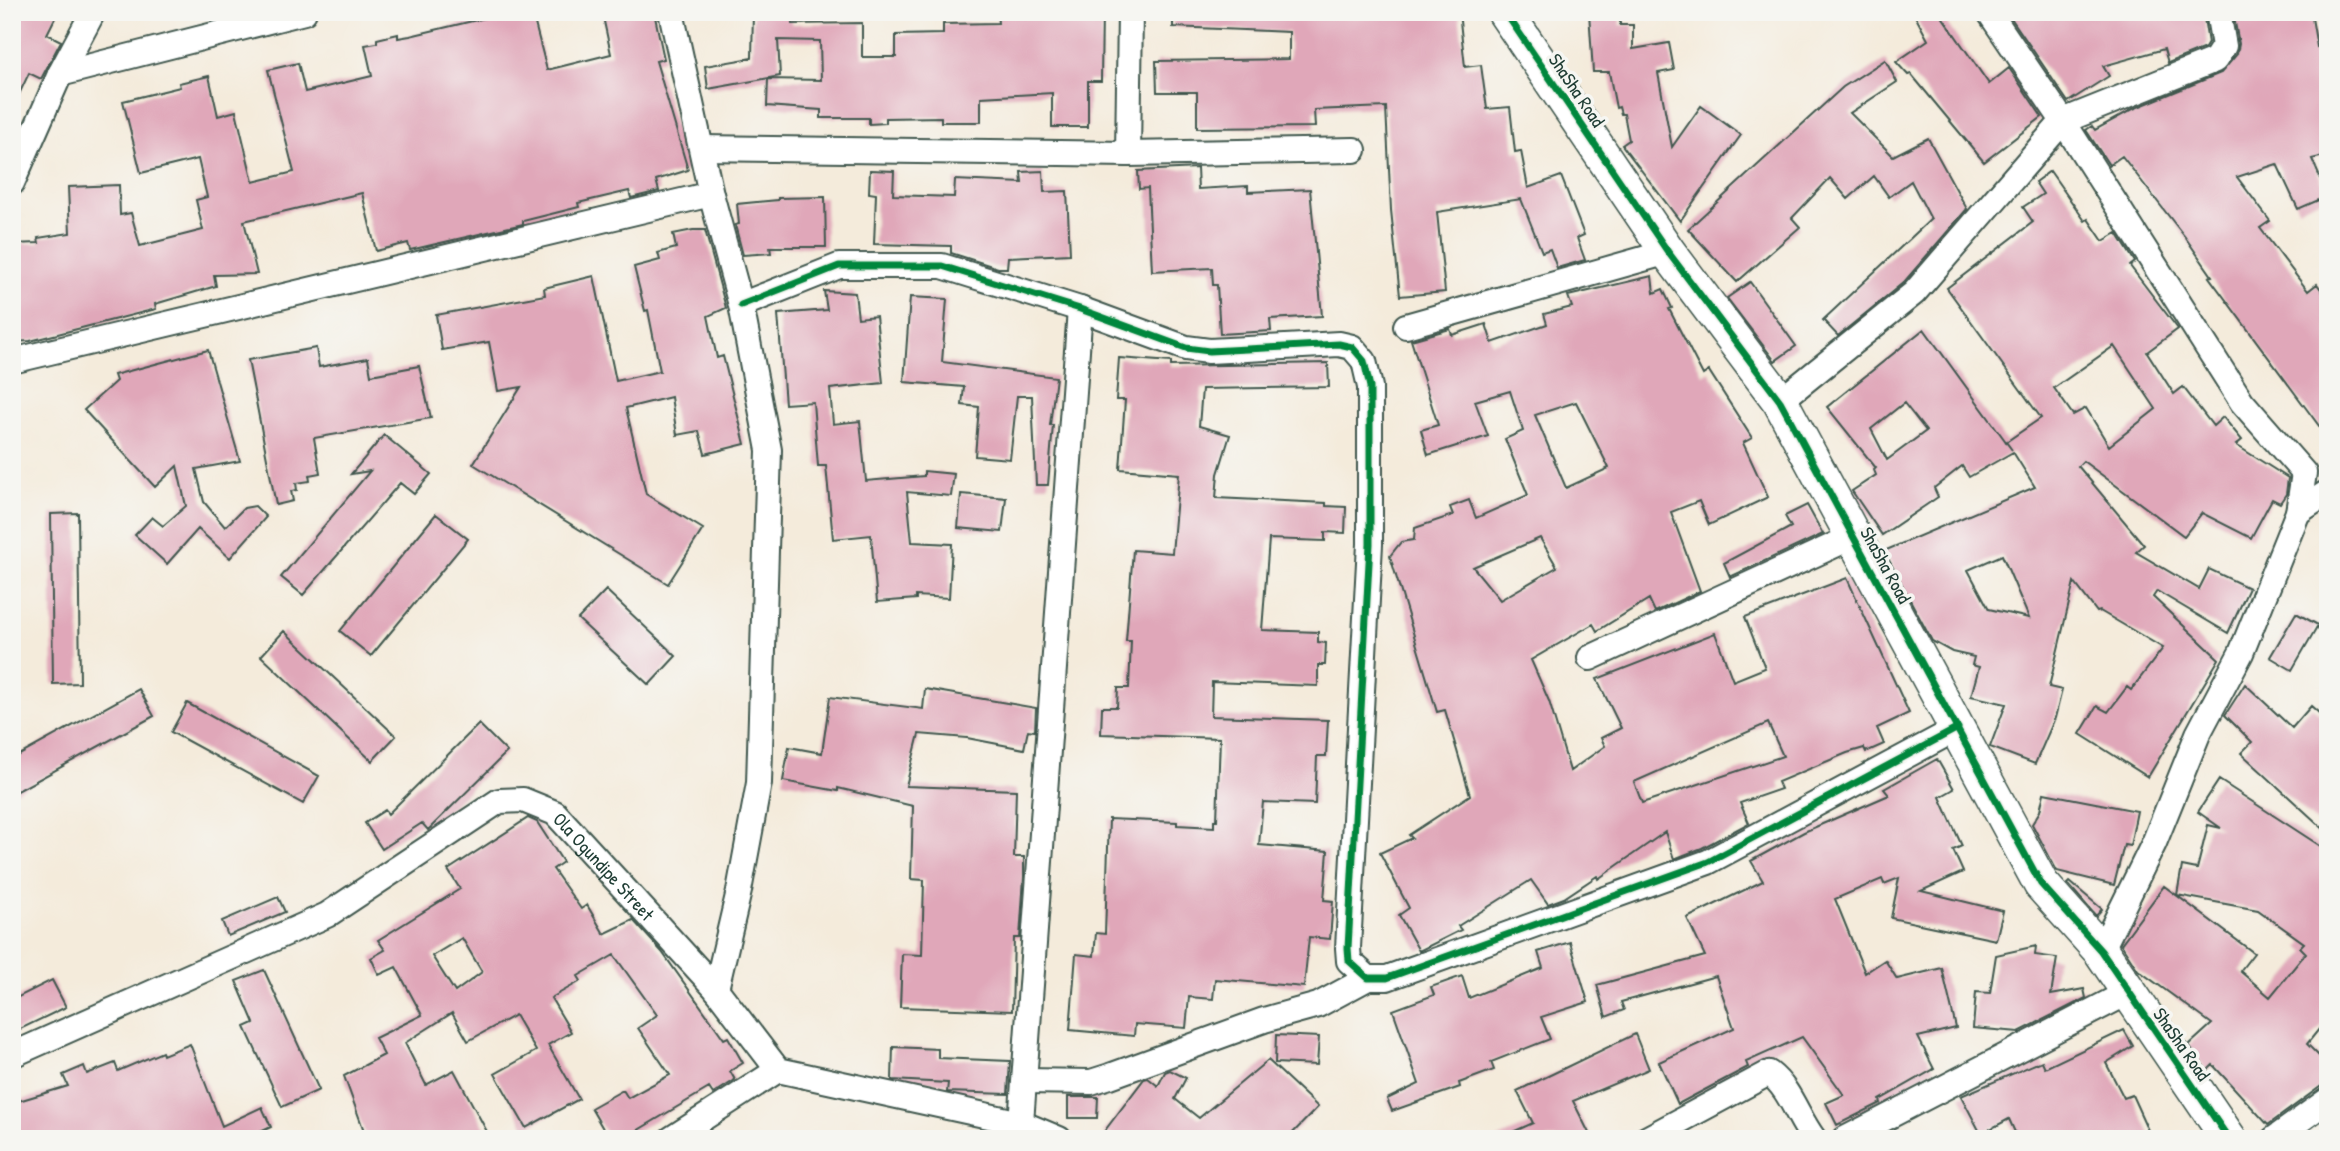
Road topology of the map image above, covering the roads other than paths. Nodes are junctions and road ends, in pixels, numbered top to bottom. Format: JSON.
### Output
{"nodes":[{"id":1,"x":93,"y":12,"type":"edge"},
{"id":2,"x":304,"y":12,"type":"edge"},
{"id":3,"x":671,"y":12,"type":"edge"},
{"id":4,"x":1130,"y":12,"type":"edge"},
{"id":5,"x":1505,"y":12,"type":"edge"},
{"id":6,"x":1989,"y":12,"type":"edge"},
{"id":7,"x":2218,"y":12,"type":"edge"},
{"id":8,"x":60,"y":74,"type":"junction"},
{"id":9,"x":2063,"y":121,"type":"junction"},
{"id":10,"x":702,"y":148,"type":"junction"},
{"id":11,"x":1354,"y":150,"type":"dead end"},
{"id":12,"x":1128,"y":154,"type":"junction"},
{"id":13,"x":12,"y":183,"type":"edge"},
{"id":14,"x":711,"y":194,"type":"junction"},
{"id":15,"x":1668,"y":252,"type":"junction"},
{"id":16,"x":741,"y":304,"type":"junction"},
{"id":17,"x":1080,"y":309,"type":"junction"},
{"id":18,"x":1406,"y":326,"type":"dead end"},
{"id":19,"x":12,"y":361,"type":"edge"},
{"id":20,"x":1780,"y":401,"type":"junction"},
{"id":21,"x":2328,"y":492,"type":"edge"},
{"id":22,"x":2298,"y":512,"type":"junction"},
{"id":23,"x":1852,"y":537,"type":"junction"},
{"id":24,"x":1590,"y":658,"type":"dead end"},
{"id":25,"x":1958,"y":728,"type":"junction"},
{"id":26,"x":2101,"y":951,"type":"junction"},
{"id":27,"x":1368,"y":978,"type":"junction"},
{"id":28,"x":716,"y":989,"type":"junction"},
{"id":29,"x":2127,"y":993,"type":"junction"},
{"id":30,"x":12,"y":1055,"type":"edge"},
{"id":31,"x":778,"y":1070,"type":"junction"},
{"id":32,"x":1025,"y":1080,"type":"junction"},
{"id":33,"x":2328,"y":1101,"type":"edge"},
{"id":34,"x":1021,"y":1123,"type":"junction"},
{"id":35,"x":671,"y":1139,"type":"edge"},
{"id":36,"x":1059,"y":1139,"type":"edge"},
{"id":37,"x":1646,"y":1139,"type":"edge"},
{"id":38,"x":1814,"y":1139,"type":"edge"},
{"id":39,"x":1845,"y":1139,"type":"edge"},
{"id":40,"x":2230,"y":1139,"type":"edge"},
{"id":41,"x":2274,"y":1139,"type":"edge"}],
"edges":[{"from":1,"to":8,"type":"street"},
{"from":2,"to":8,"type":"street"},
{"from":3,"to":10,"type":"street"},
{"from":4,"to":12,"type":"street"},
{"from":5,"to":15,"type":"street","name":"ShaSha Road"},
{"from":6,"to":9,"type":"street"},
{"from":7,"to":9,"type":"street"},
{"from":8,"to":13,"type":"street"},
{"from":9,"to":20,"type":"street"},
{"from":9,"to":22,"type":"street"},
{"from":10,"to":12,"type":"street"},
{"from":10,"to":14,"type":"street"},
{"from":11,"to":12,"type":"street"},
{"from":14,"to":16,"type":"street"},
{"from":14,"to":19,"type":"street"},
{"from":15,"to":18,"type":"street"},
{"from":15,"to":20,"type":"street","name":"ShaSha Road"},
{"from":16,"to":17,"type":"street"},
{"from":16,"to":28,"type":"street"},
{"from":17,"to":27,"type":"street"},
{"from":17,"to":32,"type":"street"},
{"from":20,"to":23,"type":"street","name":"ShaSha Road"},
{"from":21,"to":22,"type":"street"},
{"from":22,"to":26,"type":"street"},
{"from":23,"to":24,"type":"street"},
{"from":23,"to":25,"type":"street","name":"ShaSha Road"},
{"from":25,"to":26,"type":"street","name":"ShaSha Road"},
{"from":25,"to":27,"type":"street"},
{"from":26,"to":29,"type":"street","name":"ShaSha Road"},
{"from":27,"to":32,"type":"street"},
{"from":28,"to":30,"type":"street","name":"Ola Ogundipe Street"},
{"from":28,"to":31,"type":"street","name":"Ola Ogundipe Street"},
{"from":29,"to":39,"type":"street"},
{"from":29,"to":40,"type":"street","name":"ShaSha Road"},
{"from":31,"to":34,"type":"street"},
{"from":31,"to":35,"type":"street"},
{"from":32,"to":34,"type":"street"},
{"from":33,"to":41,"type":"street"},
{"from":34,"to":36,"type":"street"},
{"from":37,"to":38,"type":"street"}]}
